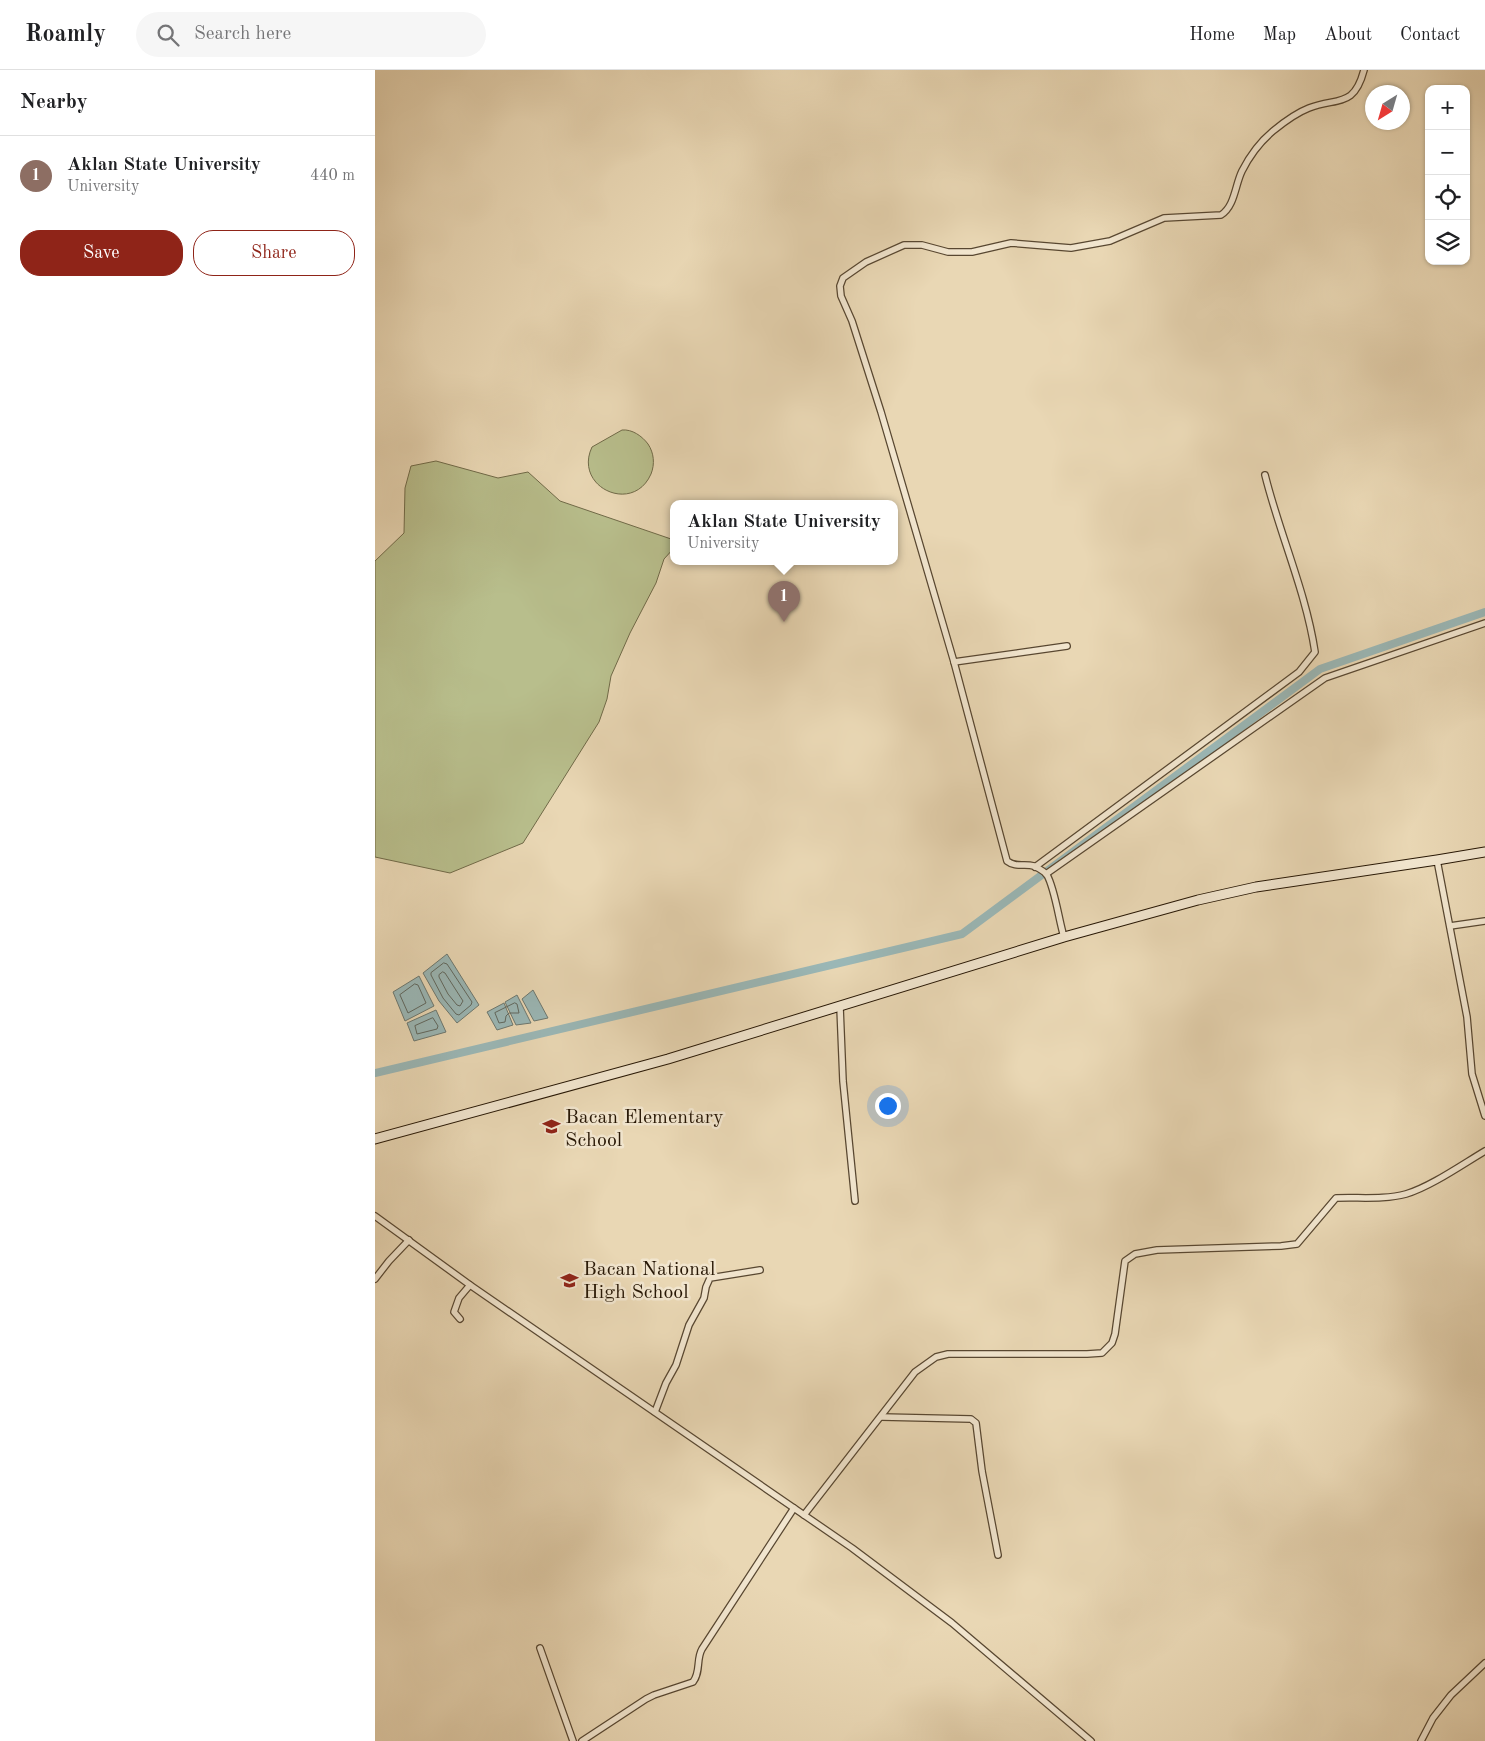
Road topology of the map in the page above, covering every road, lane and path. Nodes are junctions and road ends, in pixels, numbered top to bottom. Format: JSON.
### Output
{"nodes":[{"id":1,"x":1364,"y":70,"type":"edge"},
{"id":2,"x":1265,"y":475,"type":"dead end"},
{"id":3,"x":1485,"y":624,"type":"edge"},
{"id":4,"x":1067,"y":646,"type":"dead end"},
{"id":5,"x":954,"y":662,"type":"junction"},
{"id":6,"x":1485,"y":852,"type":"edge"},
{"id":7,"x":1437,"y":860,"type":"junction"},
{"id":8,"x":1035,"y":867,"type":"junction"},
{"id":9,"x":1044,"y":873,"type":"junction"},
{"id":10,"x":1485,"y":921,"type":"edge"},
{"id":11,"x":1450,"y":926,"type":"junction"},
{"id":12,"x":1063,"y":937,"type":"junction"},
{"id":13,"x":840,"y":1007,"type":"junction"},
{"id":14,"x":1482,"y":1099,"type":"edge"},
{"id":15,"x":1485,"y":1116,"type":"edge"},
{"id":16,"x":375,"y":1139,"type":"edge"},
{"id":17,"x":1485,"y":1151,"type":"edge"},
{"id":18,"x":855,"y":1201,"type":"dead end"},
{"id":19,"x":375,"y":1216,"type":"edge"},
{"id":20,"x":409,"y":1240,"type":"junction"},
{"id":21,"x":760,"y":1270,"type":"dead end"},
{"id":22,"x":375,"y":1279,"type":"edge"},
{"id":23,"x":470,"y":1286,"type":"junction"},
{"id":24,"x":460,"y":1319,"type":"dead end"},
{"id":25,"x":655,"y":1412,"type":"junction"},
{"id":26,"x":881,"y":1417,"type":"junction"},
{"id":27,"x":794,"y":1508,"type":"junction"},
{"id":28,"x":804,"y":1515,"type":"junction"},
{"id":29,"x":998,"y":1555,"type":"dead end"},
{"id":30,"x":540,"y":1648,"type":"dead end"},
{"id":31,"x":1485,"y":1663,"type":"edge"},
{"id":32,"x":573,"y":1741,"type":"edge"},
{"id":33,"x":582,"y":1741,"type":"edge"},
{"id":34,"x":1091,"y":1741,"type":"edge"},
{"id":35,"x":1421,"y":1741,"type":"edge"}],
"edges":[{"from":1,"to":5,"type":"street"},
{"from":2,"to":8,"type":"street"},
{"from":3,"to":9,"type":"street"},
{"from":4,"to":5,"type":"street"},
{"from":5,"to":8,"type":"street"},
{"from":6,"to":7,"type":"main road"},
{"from":7,"to":11,"type":"street"},
{"from":7,"to":12,"type":"main road"},
{"from":8,"to":9,"type":"street"},
{"from":9,"to":12,"type":"street"},
{"from":10,"to":11,"type":"street"},
{"from":11,"to":14,"type":"street"},
{"from":12,"to":13,"type":"main road"},
{"from":13,"to":16,"type":"main road"},
{"from":13,"to":18,"type":"street"},
{"from":14,"to":15,"type":"street"},
{"from":17,"to":26,"type":"street"},
{"from":19,"to":20,"type":"street"},
{"from":20,"to":22,"type":"street"},
{"from":20,"to":23,"type":"street"},
{"from":21,"to":25,"type":"street"},
{"from":23,"to":24,"type":"street"},
{"from":23,"to":25,"type":"street"},
{"from":25,"to":27,"type":"street"},
{"from":26,"to":28,"type":"street"},
{"from":26,"to":29,"type":"street"},
{"from":27,"to":28,"type":"street"},
{"from":27,"to":33,"type":"street"},
{"from":28,"to":34,"type":"street"},
{"from":30,"to":32,"type":"street"},
{"from":31,"to":35,"type":"street"}]}
